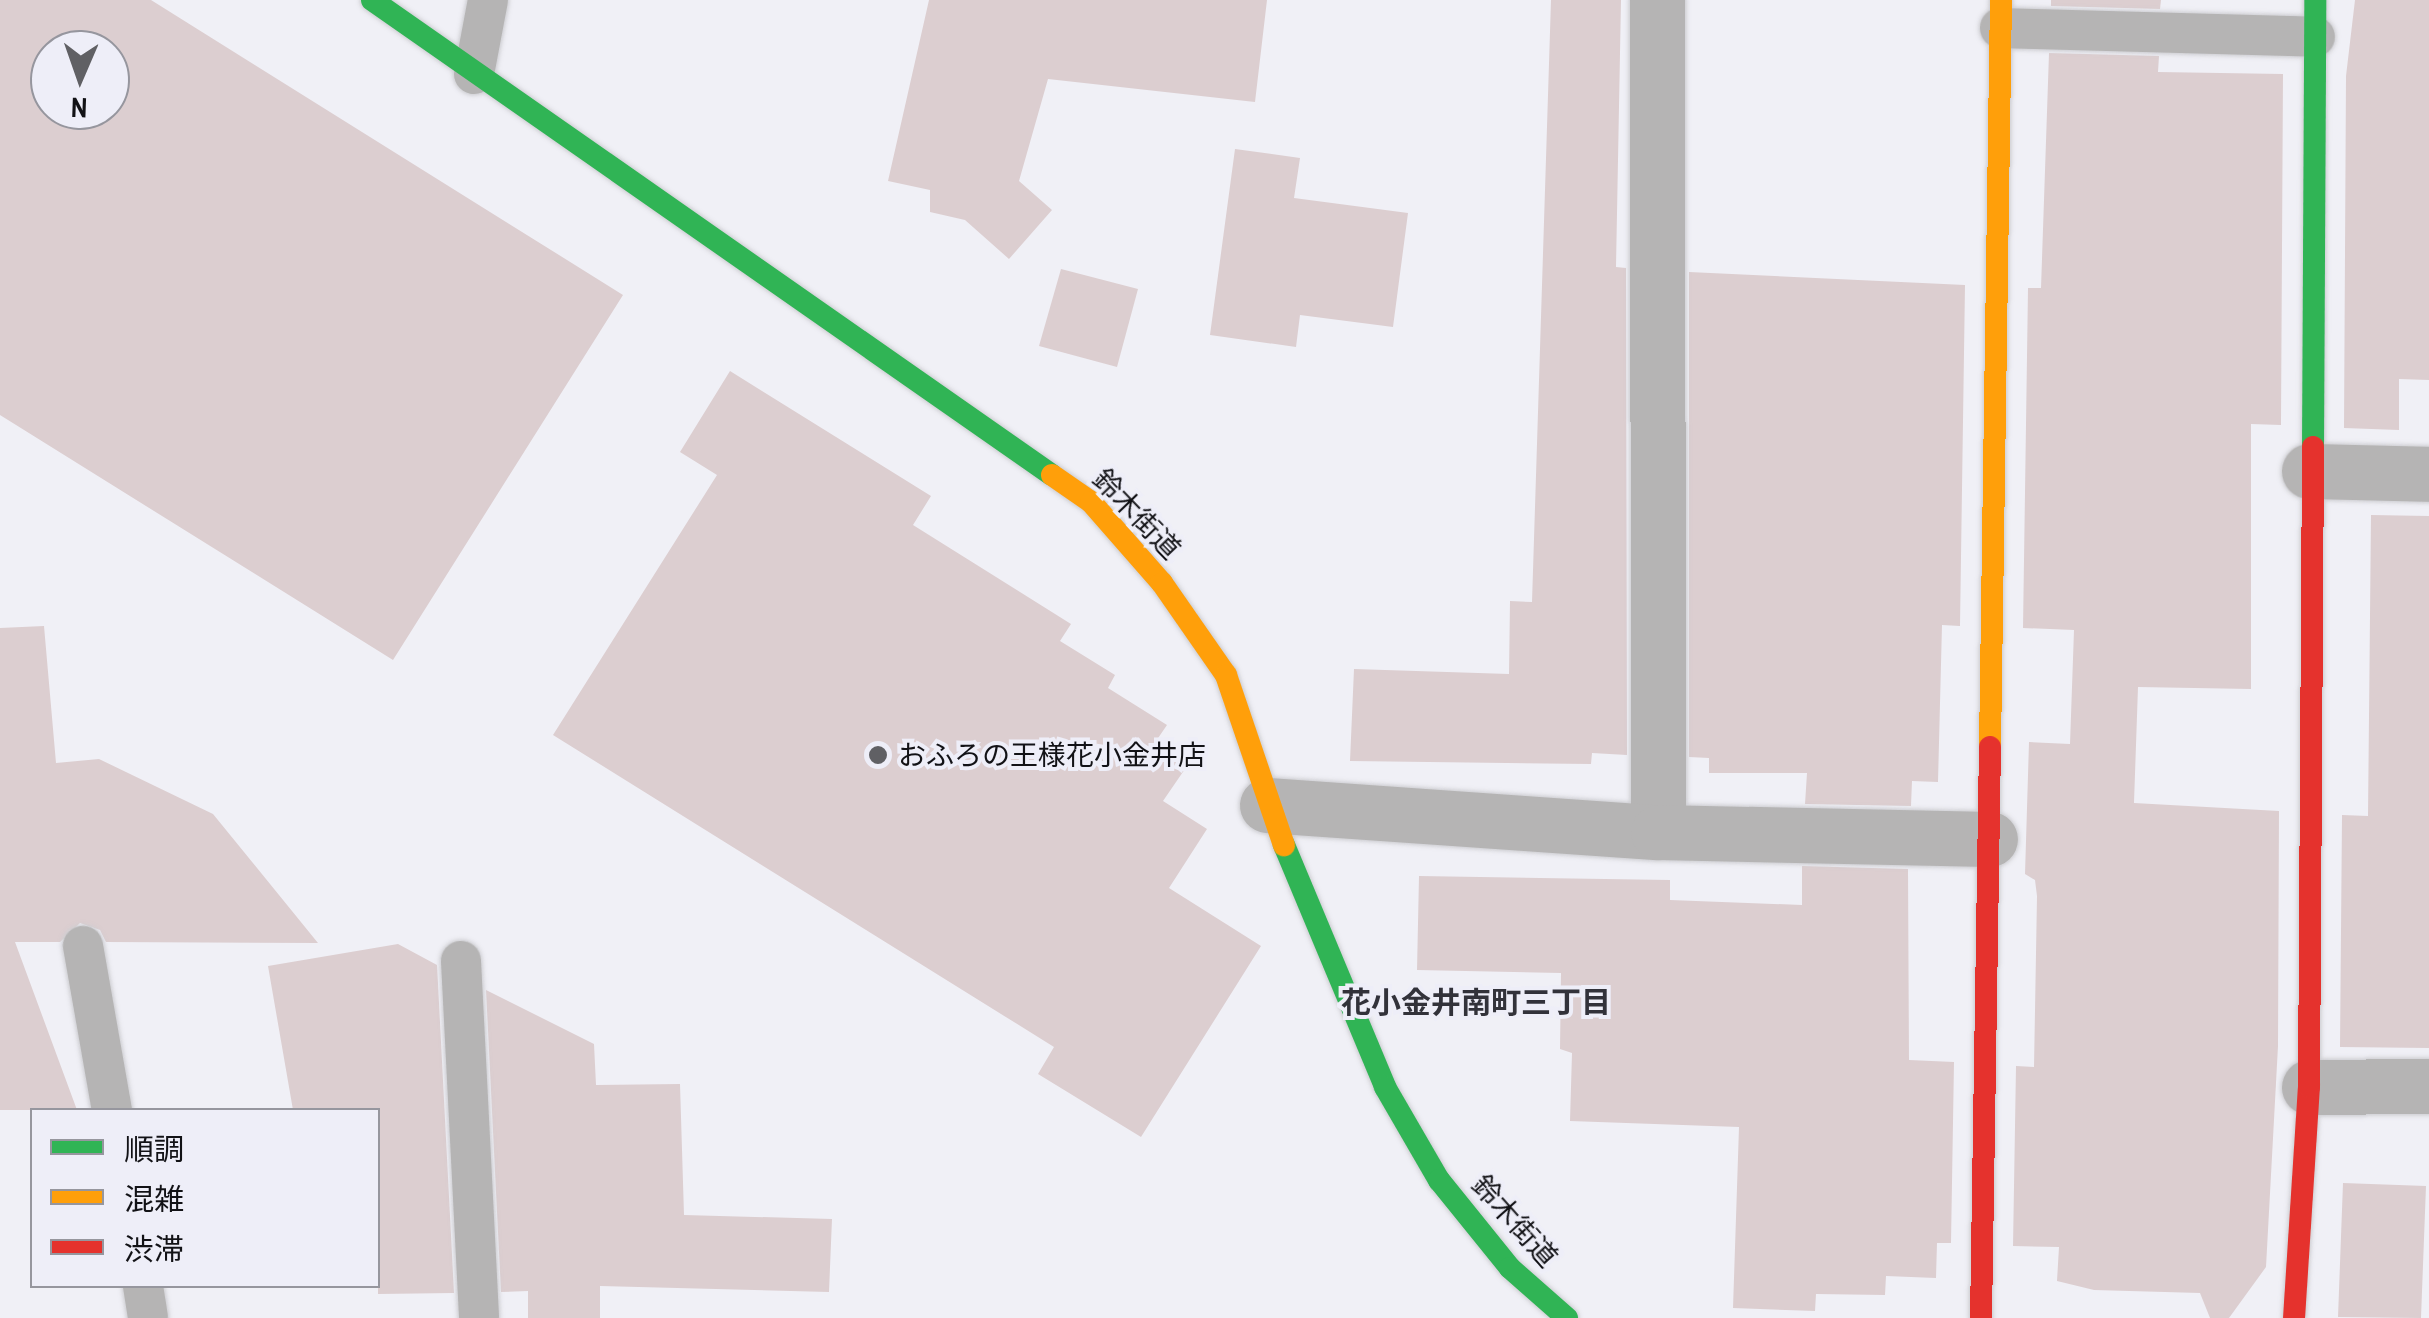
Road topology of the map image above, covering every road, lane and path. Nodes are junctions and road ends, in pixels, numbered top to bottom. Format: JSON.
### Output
{"nodes":[{"id":1,"x":372,"y":0,"type":"edge"},
{"id":2,"x":488,"y":0,"type":"edge"},
{"id":3,"x":1657,"y":0,"type":"edge"},
{"id":4,"x":2000,"y":14,"type":"edge"},
{"id":5,"x":2315,"y":18,"type":"edge"},
{"id":6,"x":474,"y":74,"type":"junction"},
{"id":7,"x":2308,"y":472,"type":"junction"},
{"id":8,"x":2429,"y":474,"type":"edge"},
{"id":9,"x":1267,"y":805,"type":"junction"},
{"id":10,"x":1658,"y":832,"type":"junction"},
{"id":11,"x":1990,"y":839,"type":"junction"},
{"id":12,"x":83,"y":946,"type":"dead end"},
{"id":13,"x":460,"y":961,"type":"dead end"},
{"id":14,"x":2429,"y":1086,"type":"edge"},
{"id":15,"x":2308,"y":1087,"type":"junction"},
{"id":16,"x":112,"y":1108,"type":"edge"},
{"id":17,"x":142,"y":1288,"type":"edge"},
{"id":18,"x":148,"y":1318,"type":"edge"},
{"id":19,"x":479,"y":1318,"type":"edge"},
{"id":20,"x":1567,"y":1318,"type":"edge"},
{"id":21,"x":1981,"y":1318,"type":"edge"},
{"id":22,"x":2294,"y":1318,"type":"edge"}],
"edges":[{"from":1,"to":6,"type":"street","name":"鈴木街道"},
{"from":2,"to":6,"type":"lane"},
{"from":3,"to":10,"type":"street"},
{"from":4,"to":5,"type":"lane"},
{"from":4,"to":11,"type":"street"},
{"from":5,"to":7,"type":"street"},
{"from":6,"to":9,"type":"street","name":"鈴木街道"},
{"from":7,"to":8,"type":"street"},
{"from":7,"to":15,"type":"street"},
{"from":9,"to":10,"type":"street"},
{"from":9,"to":20,"type":"street","name":"鈴木街道"},
{"from":10,"to":11,"type":"street"},
{"from":11,"to":21,"type":"street"},
{"from":12,"to":16,"type":"lane"},
{"from":13,"to":19,"type":"lane"},
{"from":14,"to":15,"type":"street"},
{"from":15,"to":22,"type":"street"},
{"from":17,"to":18,"type":"lane"}]}
